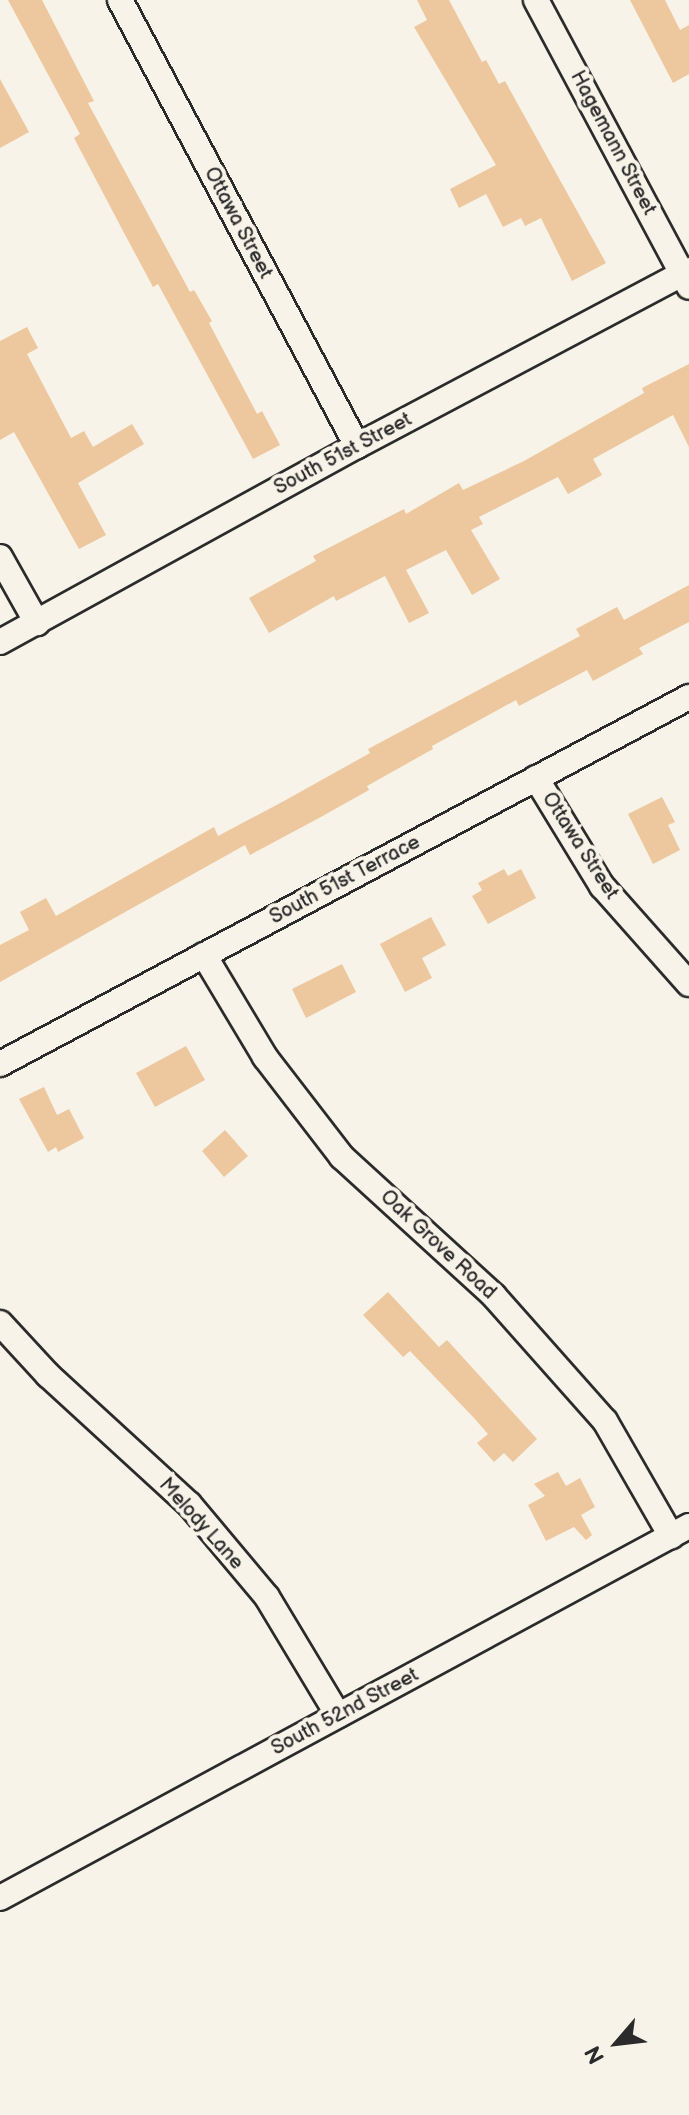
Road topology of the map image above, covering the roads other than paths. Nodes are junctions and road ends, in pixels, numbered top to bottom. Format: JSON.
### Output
{"nodes":[{"id":1,"x":120,"y":0,"type":"edge"},
{"id":2,"x":536,"y":0,"type":"edge"},
{"id":3,"x":687,"y":277,"type":"edge"},
{"id":4,"x":357,"y":446,"type":"junction"},
{"id":5,"x":0,"y":557,"type":"edge"},
{"id":6,"x":37,"y":623,"type":"junction"},
{"id":7,"x":0,"y":642,"type":"edge"},
{"id":8,"x":689,"y":697,"type":"edge"},
{"id":9,"x":536,"y":778,"type":"junction"},
{"id":10,"x":204,"y":955,"type":"junction"},
{"id":11,"x":689,"y":984,"type":"edge"},
{"id":12,"x":0,"y":1064,"type":"edge"},
{"id":13,"x":0,"y":1323,"type":"edge"},
{"id":14,"x":680,"y":1531,"type":"edge"},
{"id":15,"x":338,"y":1715,"type":"junction"},
{"id":16,"x":0,"y":1898,"type":"edge"}],
"edges":[{"from":1,"to":4,"type":"street","name":"Ottawa Street"},
{"from":2,"to":3,"type":"street","name":"Hagemann Street"},
{"from":3,"to":4,"type":"street","name":"South 51st Street"},
{"from":4,"to":6,"type":"street","name":"South 51st Street"},
{"from":5,"to":6,"type":"street"},
{"from":6,"to":7,"type":"street","name":"South 51st Street"},
{"from":8,"to":9,"type":"street","name":"South 51st Terrace"},
{"from":9,"to":10,"type":"street","name":"South 51st Terrace"},
{"from":9,"to":11,"type":"street","name":"Ottawa Street"},
{"from":10,"to":12,"type":"street","name":"South 51st Terrace"},
{"from":10,"to":14,"type":"street","name":"Oak Grove Road"},
{"from":13,"to":15,"type":"street","name":"Melody Lane"},
{"from":14,"to":15,"type":"street","name":"South 52nd Street"},
{"from":15,"to":16,"type":"street","name":"South 52nd Street"}]}
